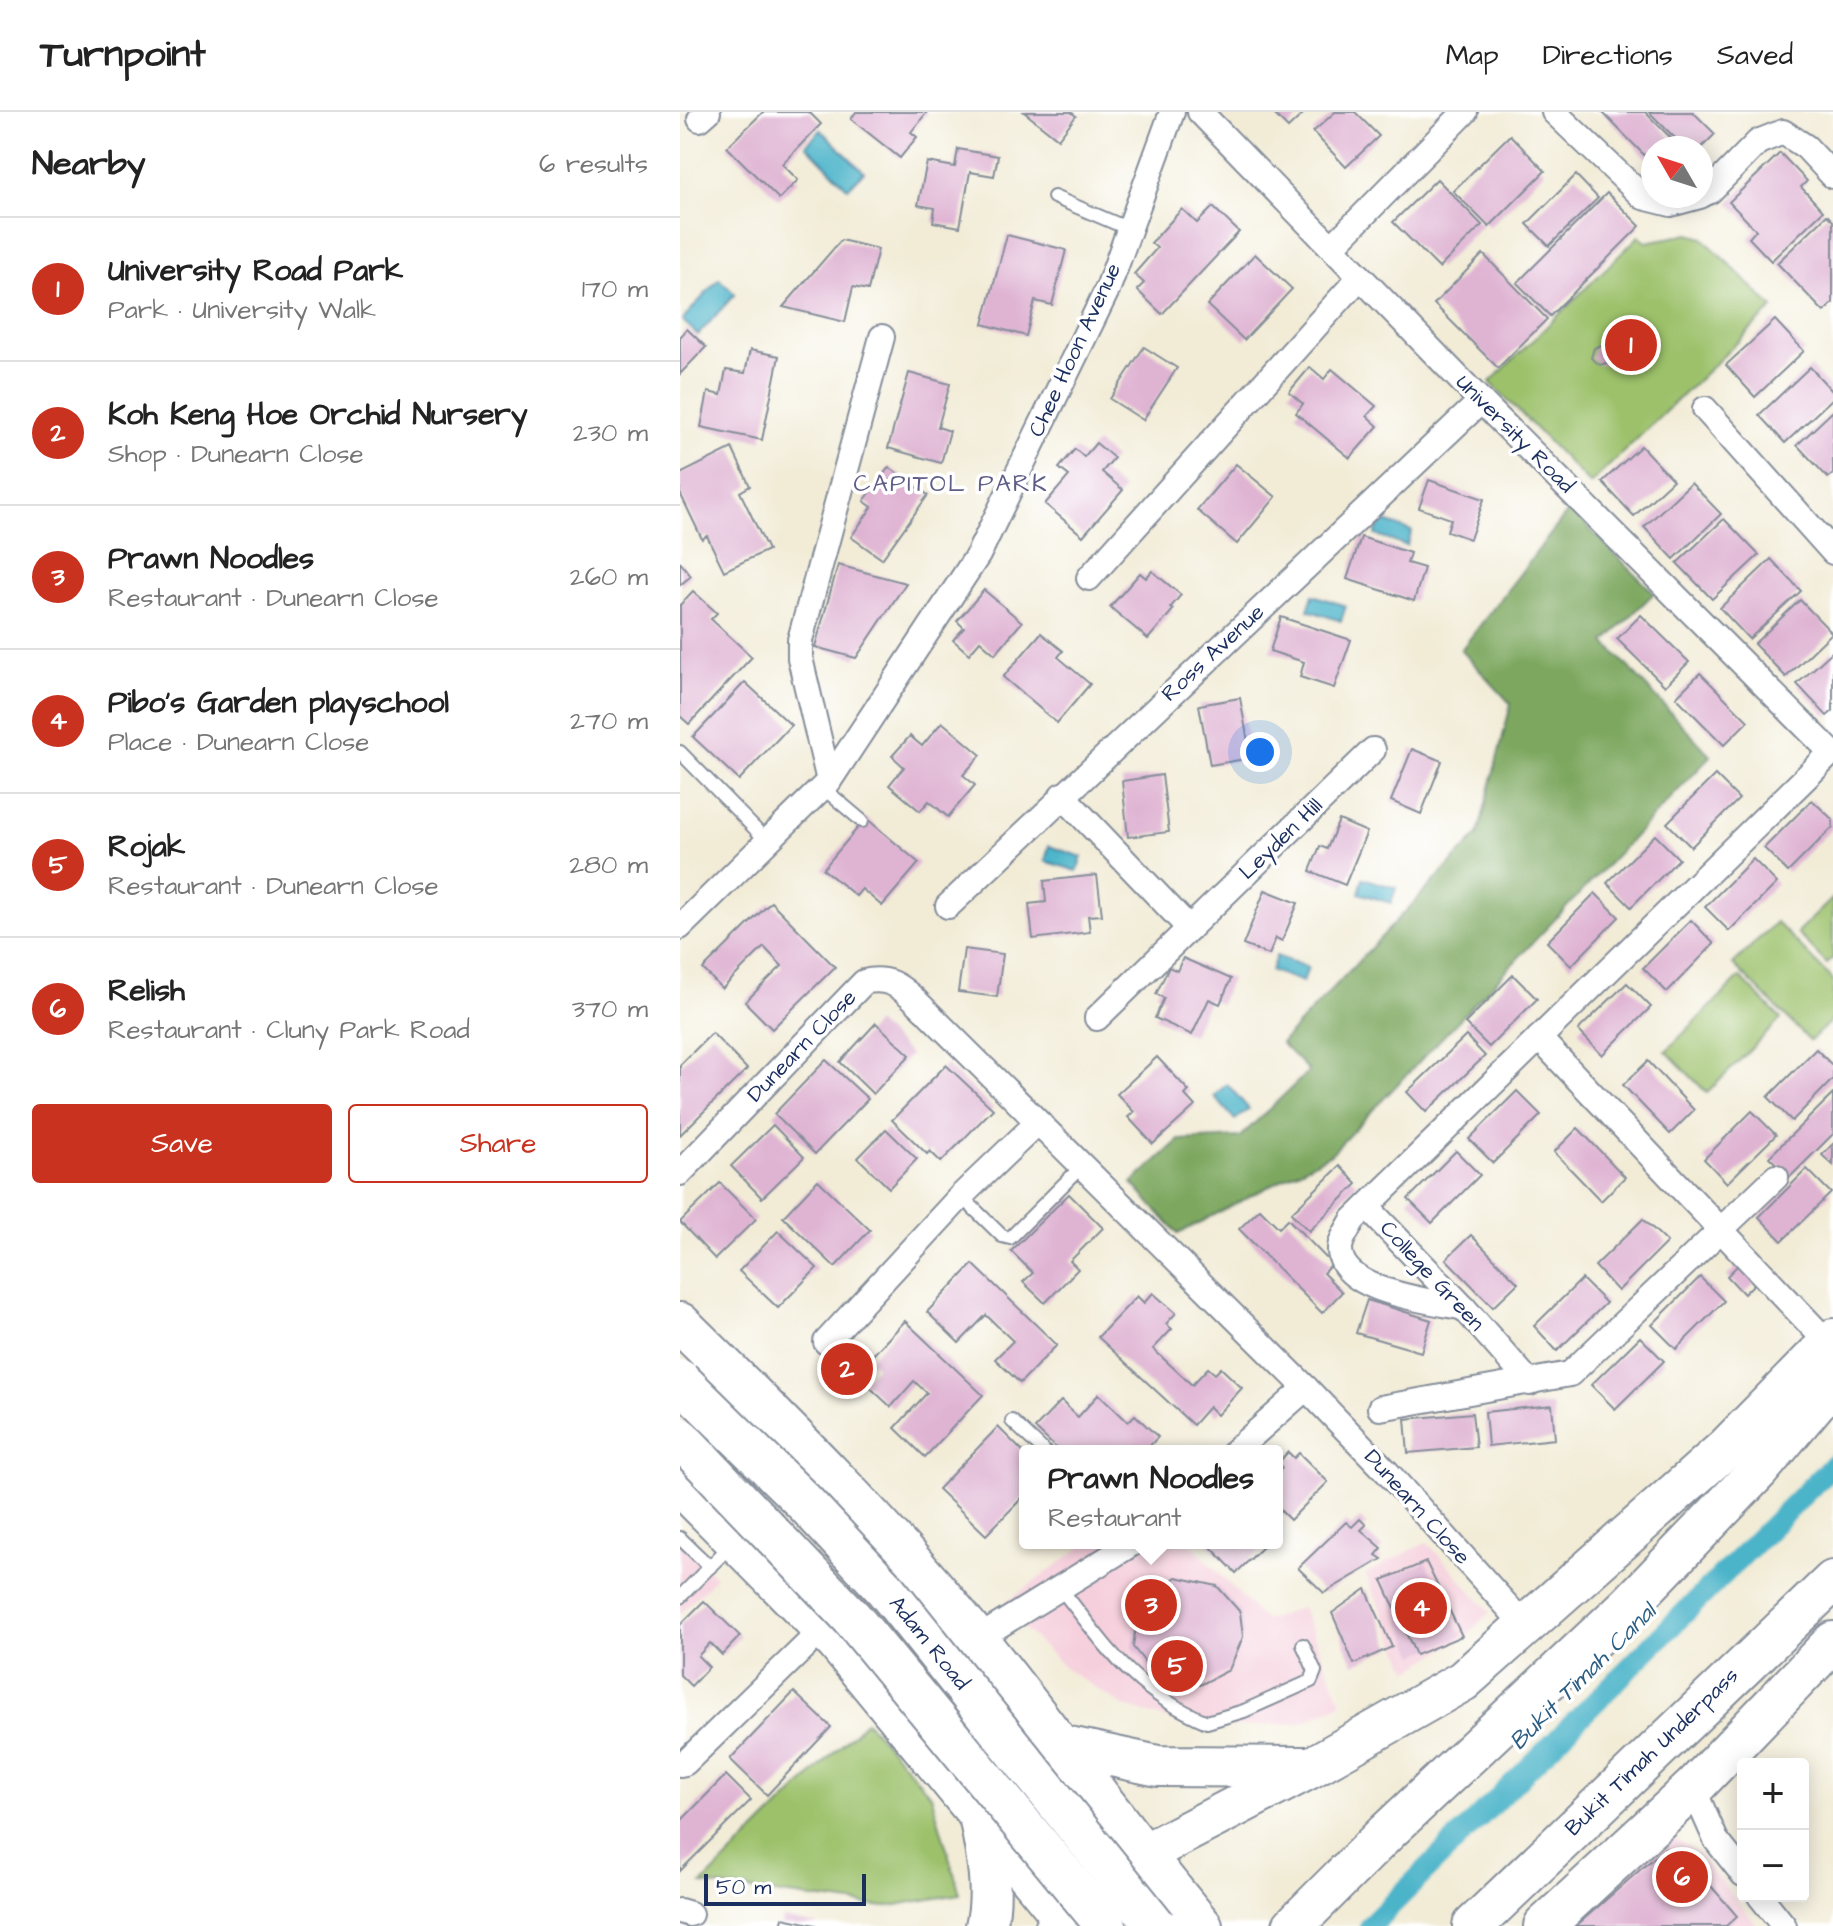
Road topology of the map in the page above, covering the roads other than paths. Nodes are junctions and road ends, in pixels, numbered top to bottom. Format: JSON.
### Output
{"nodes":[{"id":1,"x":1172,"y":112,"type":"edge"},
{"id":2,"x":1200,"y":112,"type":"edge"},
{"id":3,"x":1465,"y":112,"type":"edge"},
{"id":4,"x":1554,"y":112,"type":"edge"},
{"id":5,"x":1833,"y":176,"type":"edge"},
{"id":6,"x":1713,"y":188,"type":"edge"},
{"id":7,"x":1641,"y":195,"type":"edge"},
{"id":8,"x":1054,"y":197,"type":"dead end"},
{"id":9,"x":1129,"y":229,"type":"junction"},
{"id":10,"x":1332,"y":247,"type":"junction"},
{"id":11,"x":1360,"y":277,"type":"junction"},
{"id":12,"x":882,"y":337,"type":"dead end"},
{"id":13,"x":1481,"y":401,"type":"junction"},
{"id":14,"x":1705,"y":409,"type":"dead end"},
{"id":15,"x":1833,"y":552,"type":"edge"},
{"id":16,"x":1089,"y":578,"type":"dead end"},
{"id":17,"x":1373,"y":750,"type":"dead end"},
{"id":18,"x":680,"y":752,"type":"edge"},
{"id":19,"x":1832,"y":753,"type":"edge"},
{"id":20,"x":826,"y":785,"type":"junction"},
{"id":21,"x":1062,"y":795,"type":"junction"},
{"id":22,"x":862,"y":821,"type":"dead end"},
{"id":23,"x":767,"y":841,"type":"junction"},
{"id":24,"x":948,"y":906,"type":"dead end"},
{"id":25,"x":680,"y":927,"type":"edge"},
{"id":26,"x":1189,"y":928,"type":"junction"},
{"id":27,"x":1097,"y":1018,"type":"dead end"},
{"id":28,"x":1539,"y":1038,"type":"junction"},
{"id":29,"x":1036,"y":1124,"type":"junction"},
{"id":30,"x":1081,"y":1167,"type":"junction"},
{"id":31,"x":680,"y":1173,"type":"edge"},
{"id":32,"x":1776,"y":1177,"type":"dead end"},
{"id":33,"x":961,"y":1196,"type":"junction"},
{"id":34,"x":1367,"y":1207,"type":"junction"},
{"id":35,"x":1723,"y":1229,"type":"junction"},
{"id":36,"x":1464,"y":1308,"type":"junction"},
{"id":37,"x":680,"y":1323,"type":"edge"},
{"id":38,"x":826,"y":1342,"type":"dead end"},
{"id":39,"x":1832,"y":1355,"type":"edge"},
{"id":40,"x":680,"y":1380,"type":"edge"},
{"id":41,"x":1530,"y":1383,"type":"junction"},
{"id":42,"x":1306,"y":1388,"type":"junction"},
{"id":43,"x":1380,"y":1408,"type":"dead end"},
{"id":44,"x":1012,"y":1421,"type":"dead end"},
{"id":45,"x":680,"y":1438,"type":"edge"},
{"id":46,"x":1038,"y":1445,"type":"edge"},
{"id":47,"x":1242,"y":1445,"type":"edge"},
{"id":48,"x":680,"y":1485,"type":"edge"},
{"id":49,"x":680,"y":1538,"type":"edge"},
{"id":50,"x":1124,"y":1549,"type":"edge"},
{"id":51,"x":723,"y":1553,"type":"junction"},
{"id":52,"x":1833,"y":1581,"type":"edge"},
{"id":53,"x":1061,"y":1589,"type":"junction"},
{"id":54,"x":680,"y":1597,"type":"edge"},
{"id":55,"x":1526,"y":1627,"type":"junction"},
{"id":56,"x":817,"y":1635,"type":"junction"},
{"id":57,"x":977,"y":1639,"type":"junction"},
{"id":58,"x":1833,"y":1642,"type":"edge"},
{"id":59,"x":1303,"y":1645,"type":"dead end"},
{"id":60,"x":1013,"y":1685,"type":"junction"},
{"id":61,"x":1060,"y":1745,"type":"junction"},
{"id":62,"x":928,"y":1753,"type":"junction"},
{"id":63,"x":680,"y":1764,"type":"edge"},
{"id":64,"x":1310,"y":1768,"type":"junction"},
{"id":65,"x":1680,"y":1800,"type":"junction"},
{"id":66,"x":978,"y":1811,"type":"junction"},
{"id":67,"x":1716,"y":1840,"type":"junction"},
{"id":68,"x":1142,"y":1855,"type":"junction"},
{"id":69,"x":1737,"y":1866,"type":"edge"},
{"id":70,"x":1764,"y":1902,"type":"edge"},
{"id":71,"x":1063,"y":1923,"type":"edge"},
{"id":72,"x":1776,"y":1923,"type":"edge"},
{"id":73,"x":986,"y":1926,"type":"edge"},
{"id":74,"x":1106,"y":1926,"type":"edge"},
{"id":75,"x":1156,"y":1926,"type":"edge"},
{"id":76,"x":1202,"y":1926,"type":"edge"},
{"id":77,"x":1293,"y":1926,"type":"edge"},
{"id":78,"x":1473,"y":1926,"type":"edge"},
{"id":79,"x":1544,"y":1926,"type":"edge"}],
"edges":[{"from":1,"to":9,"type":"street","name":"Chee Hoon Avenue"},
{"from":2,"to":10,"type":"street","name":"University Road"},
{"from":3,"to":10,"type":"street"},
{"from":4,"to":7,"type":"street"},
{"from":5,"to":6,"type":"street"},
{"from":8,"to":9,"type":"lane"},
{"from":9,"to":20,"type":"street","name":"Chee Hoon Avenue"},
{"from":10,"to":11,"type":"street","name":"University Road"},
{"from":11,"to":13,"type":"street","name":"University Road"},
{"from":11,"to":16,"type":"street"},
{"from":12,"to":20,"type":"street"},
{"from":13,"to":19,"type":"street","name":"University Road"},
{"from":13,"to":21,"type":"street","name":"Ross Avenue"},
{"from":14,"to":15,"type":"street"},
{"from":17,"to":26,"type":"street","name":"Leyden Hill"},
{"from":18,"to":23,"type":"lane"},
{"from":19,"to":28,"type":"street","name":"College Green"},
{"from":20,"to":22,"type":"lane"},
{"from":20,"to":23,"type":"street","name":"Chee Hoon Avenue"},
{"from":21,"to":24,"type":"street","name":"Ross Avenue"},
{"from":21,"to":26,"type":"street"},
{"from":23,"to":25,"type":"street","name":"Chee Hoon Avenue"},
{"from":26,"to":27,"type":"street","name":"Leyden Hill"},
{"from":28,"to":34,"type":"street","name":"College Green"},
{"from":28,"to":35,"type":"street"},
{"from":29,"to":30,"type":"street","name":"Dunearn Close"},
{"from":29,"to":31,"type":"street","name":"Dunearn Close"},
{"from":29,"to":33,"type":"street"},
{"from":30,"to":33,"type":"lane"},
{"from":30,"to":42,"type":"street","name":"Dunearn Close"},
{"from":32,"to":35,"type":"street"},
{"from":33,"to":38,"type":"street"},
{"from":34,"to":36,"type":"street","name":"College Green"},
{"from":34,"to":36,"type":"street"},
{"from":35,"to":39,"type":"street"},
{"from":35,"to":41,"type":"street"},
{"from":36,"to":41,"type":"street","name":"College Green"},
{"from":37,"to":57,"type":"highway"},
{"from":39,"to":55,"type":"highway"},
{"from":39,"to":77,"type":"highway"},
{"from":40,"to":75,"type":"highway","name":"Adam Road","bridge":true},
{"from":41,"to":43,"type":"street"},
{"from":42,"to":47,"type":"street"},
{"from":42,"to":55,"type":"street","name":"Dunearn Close"},
{"from":44,"to":46,"type":"lane"},
{"from":45,"to":74,"type":"highway","name":"Adam Road","bridge":true},
{"from":48,"to":51,"type":"highway"},
{"from":49,"to":51,"type":"lane"},
{"from":50,"to":53,"type":"street"},
{"from":51,"to":54,"type":"lane"},
{"from":51,"to":56,"type":"highway"},
{"from":52,"to":78,"type":"highway","name":"Bukit Timah Underpass"},
{"from":53,"to":57,"type":"street"},
{"from":53,"to":59,"type":"lane"},
{"from":55,"to":64,"type":"highway"},
{"from":56,"to":62,"type":"highway"},
{"from":56,"to":63,"type":"street"},
{"from":57,"to":60,"type":"highway"},
{"from":58,"to":65,"type":"highway"},
{"from":60,"to":61,"type":"highway"},
{"from":60,"to":62,"type":"highway"},
{"from":61,"to":64,"type":"highway"},
{"from":61,"to":68,"type":"highway"},
{"from":62,"to":66,"type":"highway"},
{"from":64,"to":68,"type":"highway"},
{"from":65,"to":67,"type":"street"},
{"from":65,"to":67,"type":"street"},
{"from":65,"to":79,"type":"highway"},
{"from":66,"to":71,"type":"highway"},
{"from":66,"to":73,"type":"highway"},
{"from":67,"to":69,"type":"street"},
{"from":68,"to":71,"type":"highway"},
{"from":68,"to":76,"type":"highway"},
{"from":70,"to":72,"type":"street"}]}
